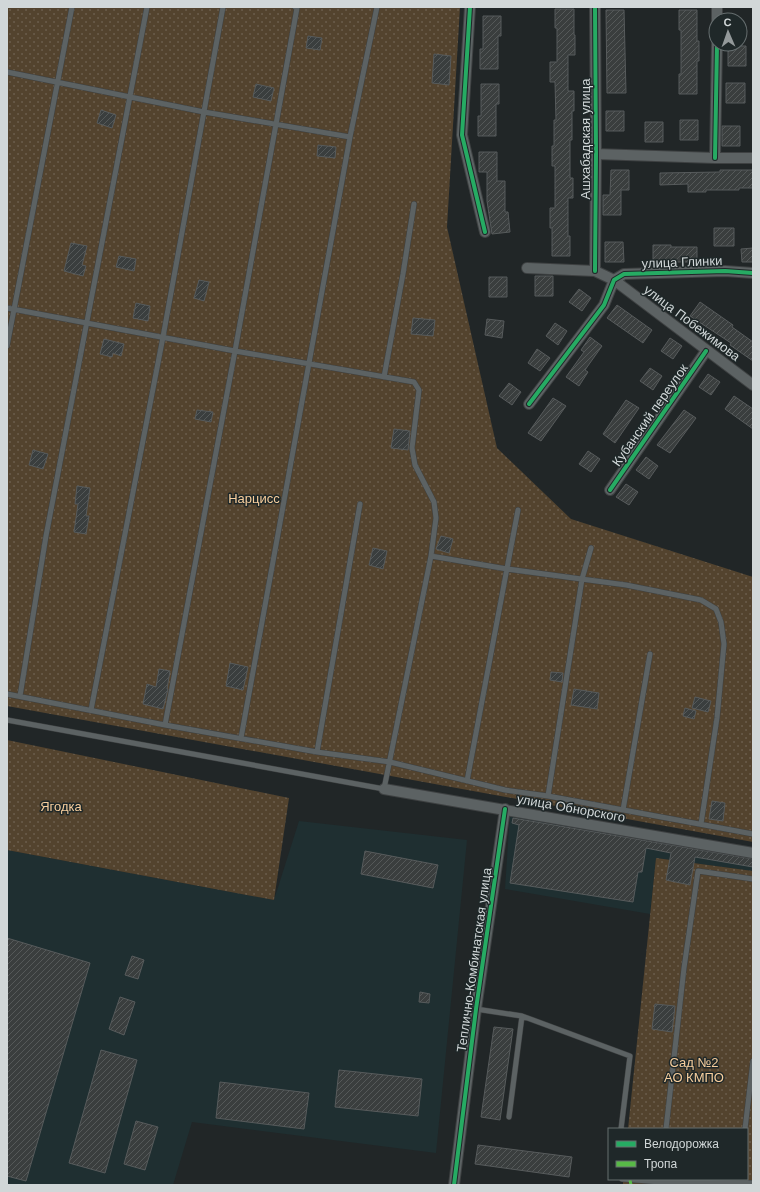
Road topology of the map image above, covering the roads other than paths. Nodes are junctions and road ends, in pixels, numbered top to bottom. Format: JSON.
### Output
{"nodes":[{"id":1,"x":72,"y":7,"type":"edge"},
{"id":2,"x":148,"y":7,"type":"edge"},
{"id":3,"x":223,"y":7,"type":"edge"},
{"id":4,"x":295,"y":7,"type":"edge"},
{"id":5,"x":377,"y":7,"type":"edge"},
{"id":6,"x":470,"y":7,"type":"edge"},
{"id":7,"x":595,"y":7,"type":"edge"},
{"id":8,"x":716,"y":52,"type":"edge"},
{"id":9,"x":7,"y":72,"type":"edge"},
{"id":10,"x":58,"y":82,"type":"junction"},
{"id":11,"x":131,"y":97,"type":"junction"},
{"id":12,"x":204,"y":112,"type":"junction"},
{"id":13,"x":277,"y":124,"type":"junction"},
{"id":14,"x":350,"y":137,"type":"junction"},
{"id":15,"x":596,"y":154,"type":"junction"},
{"id":16,"x":715,"y":158,"type":"junction"},
{"id":17,"x":753,"y":158,"type":"edge"},
{"id":18,"x":414,"y":204,"type":"dead end"},
{"id":19,"x":485,"y":232,"type":"dead end"},
{"id":20,"x":527,"y":268,"type":"dead end"},
{"id":21,"x":594,"y":271,"type":"junction"},
{"id":22,"x":753,"y":273,"type":"edge"},
{"id":23,"x":614,"y":280,"type":"junction"},
{"id":24,"x":7,"y":308,"type":"edge"},
{"id":25,"x":14,"y":309,"type":"junction"},
{"id":26,"x":86,"y":323,"type":"junction"},
{"id":27,"x":163,"y":337,"type":"junction"},
{"id":28,"x":7,"y":346,"type":"edge"},
{"id":29,"x":236,"y":351,"type":"junction"},
{"id":30,"x":706,"y":351,"type":"junction"},
{"id":31,"x":309,"y":364,"type":"junction"},
{"id":32,"x":384,"y":377,"type":"junction"},
{"id":33,"x":753,"y":385,"type":"edge"},
{"id":34,"x":529,"y":404,"type":"dead end"},
{"id":35,"x":610,"y":490,"type":"dead end"},
{"id":36,"x":360,"y":504,"type":"dead end"},
{"id":37,"x":518,"y":510,"type":"dead end"},
{"id":38,"x":591,"y":548,"type":"dead end"},
{"id":39,"x":431,"y":556,"type":"junction"},
{"id":40,"x":507,"y":569,"type":"junction"},
{"id":41,"x":582,"y":579,"type":"junction"},
{"id":42,"x":650,"y":654,"type":"dead end"},
{"id":43,"x":7,"y":694,"type":"edge"},
{"id":44,"x":20,"y":696,"type":"junction"},
{"id":45,"x":91,"y":710,"type":"junction"},
{"id":46,"x":7,"y":720,"type":"edge"},
{"id":47,"x":165,"y":725,"type":"junction"},
{"id":48,"x":241,"y":738,"type":"junction"},
{"id":49,"x":317,"y":752,"type":"junction"},
{"id":50,"x":390,"y":762,"type":"junction"},
{"id":51,"x":467,"y":781,"type":"junction"},
{"id":52,"x":384,"y":789,"type":"junction"},
{"id":53,"x":548,"y":796,"type":"junction"},
{"id":54,"x":505,"y":810,"type":"junction"},
{"id":55,"x":623,"y":810,"type":"junction"},
{"id":56,"x":701,"y":824,"type":"junction"},
{"id":57,"x":753,"y":834,"type":"edge"},
{"id":58,"x":753,"y":853,"type":"edge"},
{"id":59,"x":753,"y":879,"type":"edge"},
{"id":60,"x":476,"y":1009,"type":"junction"},
{"id":61,"x":522,"y":1016,"type":"junction"},
{"id":62,"x":753,"y":1061,"type":"edge"},
{"id":63,"x":509,"y":1117,"type":"dead end"},
{"id":64,"x":621,"y":1128,"type":"edge"},
{"id":65,"x":666,"y":1128,"type":"edge"},
{"id":66,"x":745,"y":1128,"type":"edge"},
{"id":67,"x":641,"y":1180,"type":"edge"},
{"id":68,"x":660,"y":1181,"type":"edge"},
{"id":69,"x":739,"y":1181,"type":"edge"},
{"id":70,"x":753,"y":1183,"type":"edge"},
{"id":71,"x":454,"y":1185,"type":"edge"}],
"edges":[{"from":1,"to":10,"type":"lane"},
{"from":2,"to":11,"type":"lane"},
{"from":3,"to":12,"type":"lane"},
{"from":4,"to":13,"type":"lane"},
{"from":5,"to":14,"type":"lane"},
{"from":6,"to":19,"type":"street"},
{"from":7,"to":15,"type":"street","name":"Ашхабадская улица"},
{"from":8,"to":16,"type":"street"},
{"from":9,"to":10,"type":"lane"},
{"from":10,"to":11,"type":"lane"},
{"from":10,"to":25,"type":"lane"},
{"from":11,"to":12,"type":"lane"},
{"from":11,"to":26,"type":"lane"},
{"from":12,"to":13,"type":"lane"},
{"from":12,"to":27,"type":"lane"},
{"from":13,"to":14,"type":"lane"},
{"from":13,"to":29,"type":"lane"},
{"from":14,"to":31,"type":"lane"},
{"from":15,"to":16,"type":"street"},
{"from":15,"to":21,"type":"street","name":"Ашхабадская улица"},
{"from":16,"to":17,"type":"street"},
{"from":18,"to":32,"type":"lane"},
{"from":20,"to":21,"type":"street"},
{"from":21,"to":23,"type":"street","name":"улица Побежимова"},
{"from":22,"to":23,"type":"street","name":"улица Глинки"},
{"from":23,"to":30,"type":"street","name":"улица Побежимова"},
{"from":23,"to":34,"type":"street"},
{"from":24,"to":25,"type":"lane"},
{"from":25,"to":26,"type":"lane"},
{"from":25,"to":28,"type":"lane"},
{"from":26,"to":27,"type":"lane"},
{"from":26,"to":44,"type":"lane"},
{"from":27,"to":29,"type":"lane"},
{"from":27,"to":45,"type":"lane"},
{"from":29,"to":31,"type":"lane"},
{"from":29,"to":47,"type":"lane"},
{"from":30,"to":33,"type":"street","name":"улица Побежимова"},
{"from":30,"to":35,"type":"street","name":"Кубанский переулок"},
{"from":31,"to":32,"type":"lane"},
{"from":31,"to":48,"type":"lane"},
{"from":32,"to":39,"type":"lane"},
{"from":36,"to":49,"type":"lane"},
{"from":37,"to":40,"type":"lane"},
{"from":38,"to":41,"type":"lane"},
{"from":39,"to":40,"type":"lane"},
{"from":39,"to":50,"type":"lane"},
{"from":40,"to":41,"type":"lane"},
{"from":40,"to":51,"type":"lane"},
{"from":41,"to":53,"type":"lane"},
{"from":41,"to":56,"type":"lane"},
{"from":42,"to":55,"type":"lane"},
{"from":43,"to":44,"type":"lane"},
{"from":44,"to":45,"type":"lane"},
{"from":45,"to":47,"type":"lane"},
{"from":46,"to":52,"type":"lane"},
{"from":47,"to":48,"type":"lane"},
{"from":48,"to":49,"type":"lane"},
{"from":49,"to":50,"type":"lane"},
{"from":50,"to":51,"type":"lane"},
{"from":50,"to":52,"type":"lane"},
{"from":51,"to":53,"type":"lane"},
{"from":52,"to":54,"type":"street","name":"улица Обнорского"},
{"from":53,"to":55,"type":"lane"},
{"from":54,"to":58,"type":"street","name":"улица Обнорского"},
{"from":54,"to":60,"type":"street","name":"Теплично-Комбинатская улица"},
{"from":55,"to":56,"type":"lane"},
{"from":56,"to":57,"type":"lane"},
{"from":59,"to":65,"type":"lane"},
{"from":60,"to":61,"type":"lane"},
{"from":60,"to":71,"type":"street","name":"Теплично-Комбинатская улица"},
{"from":61,"to":63,"type":"lane"},
{"from":61,"to":64,"type":"lane"},
{"from":62,"to":66,"type":"lane"},
{"from":67,"to":68,"type":"lane"},
{"from":68,"to":69,"type":"lane"},
{"from":69,"to":70,"type":"lane"}]}
